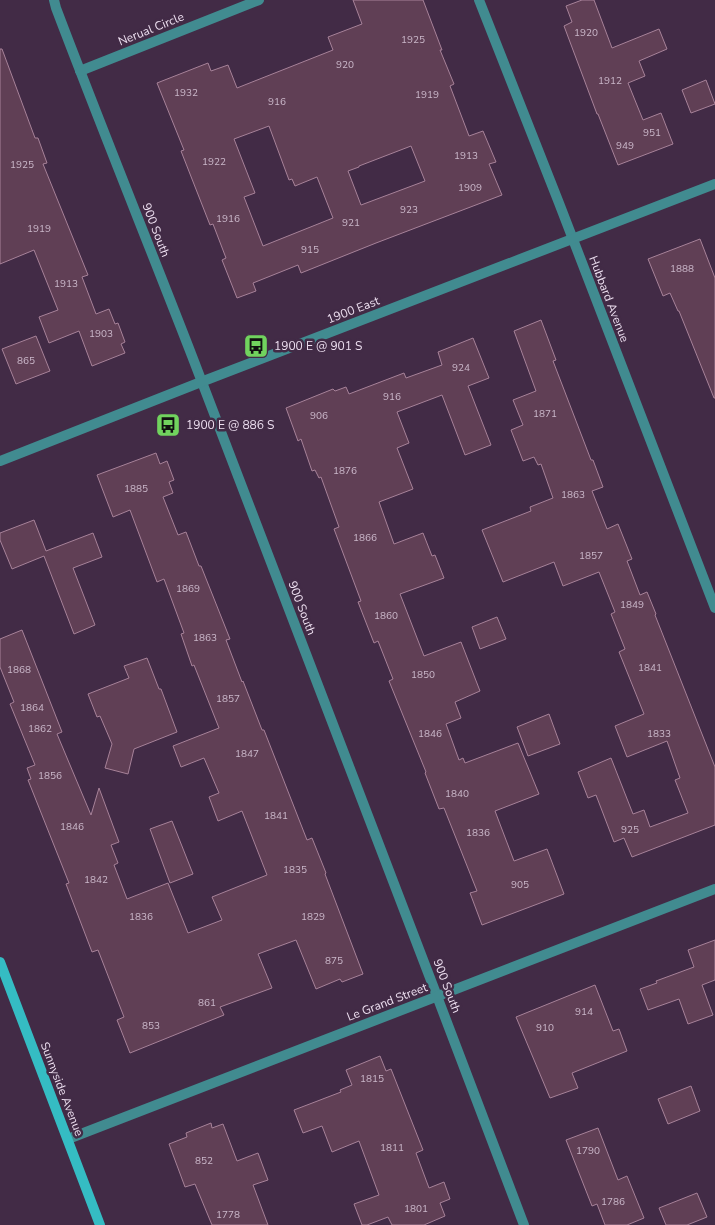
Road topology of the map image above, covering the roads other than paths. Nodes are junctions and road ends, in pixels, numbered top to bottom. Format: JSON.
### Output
{"nodes":[{"id":1,"x":54,"y":0,"type":"edge"},
{"id":2,"x":259,"y":0,"type":"edge"},
{"id":3,"x":479,"y":0,"type":"edge"},
{"id":4,"x":80,"y":71,"type":"junction"},
{"id":5,"x":715,"y":184,"type":"edge"},
{"id":6,"x":572,"y":239,"type":"junction"},
{"id":7,"x":202,"y":382,"type":"junction"},
{"id":8,"x":0,"y":461,"type":"edge"},
{"id":9,"x":715,"y":608,"type":"edge"},
{"id":10,"x":715,"y":889,"type":"edge"},
{"id":11,"x":0,"y":962,"type":"edge"},
{"id":12,"x":437,"y":996,"type":"junction"},
{"id":13,"x":68,"y":1139,"type":"junction"},
{"id":14,"x":100,"y":1225,"type":"edge"},
{"id":15,"x":524,"y":1225,"type":"edge"}],
"edges":[{"from":1,"to":4,"type":"street","name":"900 South"},
{"from":2,"to":4,"type":"street","name":"Nerual Circle"},
{"from":3,"to":6,"type":"street","name":"Hubbard Avenue"},
{"from":4,"to":7,"type":"street","name":"900 South"},
{"from":5,"to":6,"type":"street","name":"1900 East"},
{"from":6,"to":7,"type":"street","name":"1900 East"},
{"from":6,"to":9,"type":"street","name":"Hubbard Avenue"},
{"from":7,"to":8,"type":"street","name":"1900 East"},
{"from":7,"to":12,"type":"street","name":"900 South"},
{"from":10,"to":12,"type":"street","name":"Le Grand Street"},
{"from":11,"to":13,"type":"main road","name":"Sunnyside Avenue"},
{"from":12,"to":13,"type":"street","name":"Le Grand Street"},
{"from":12,"to":15,"type":"street","name":"900 South"},
{"from":13,"to":14,"type":"main road","name":"Sunnyside Avenue"}]}
